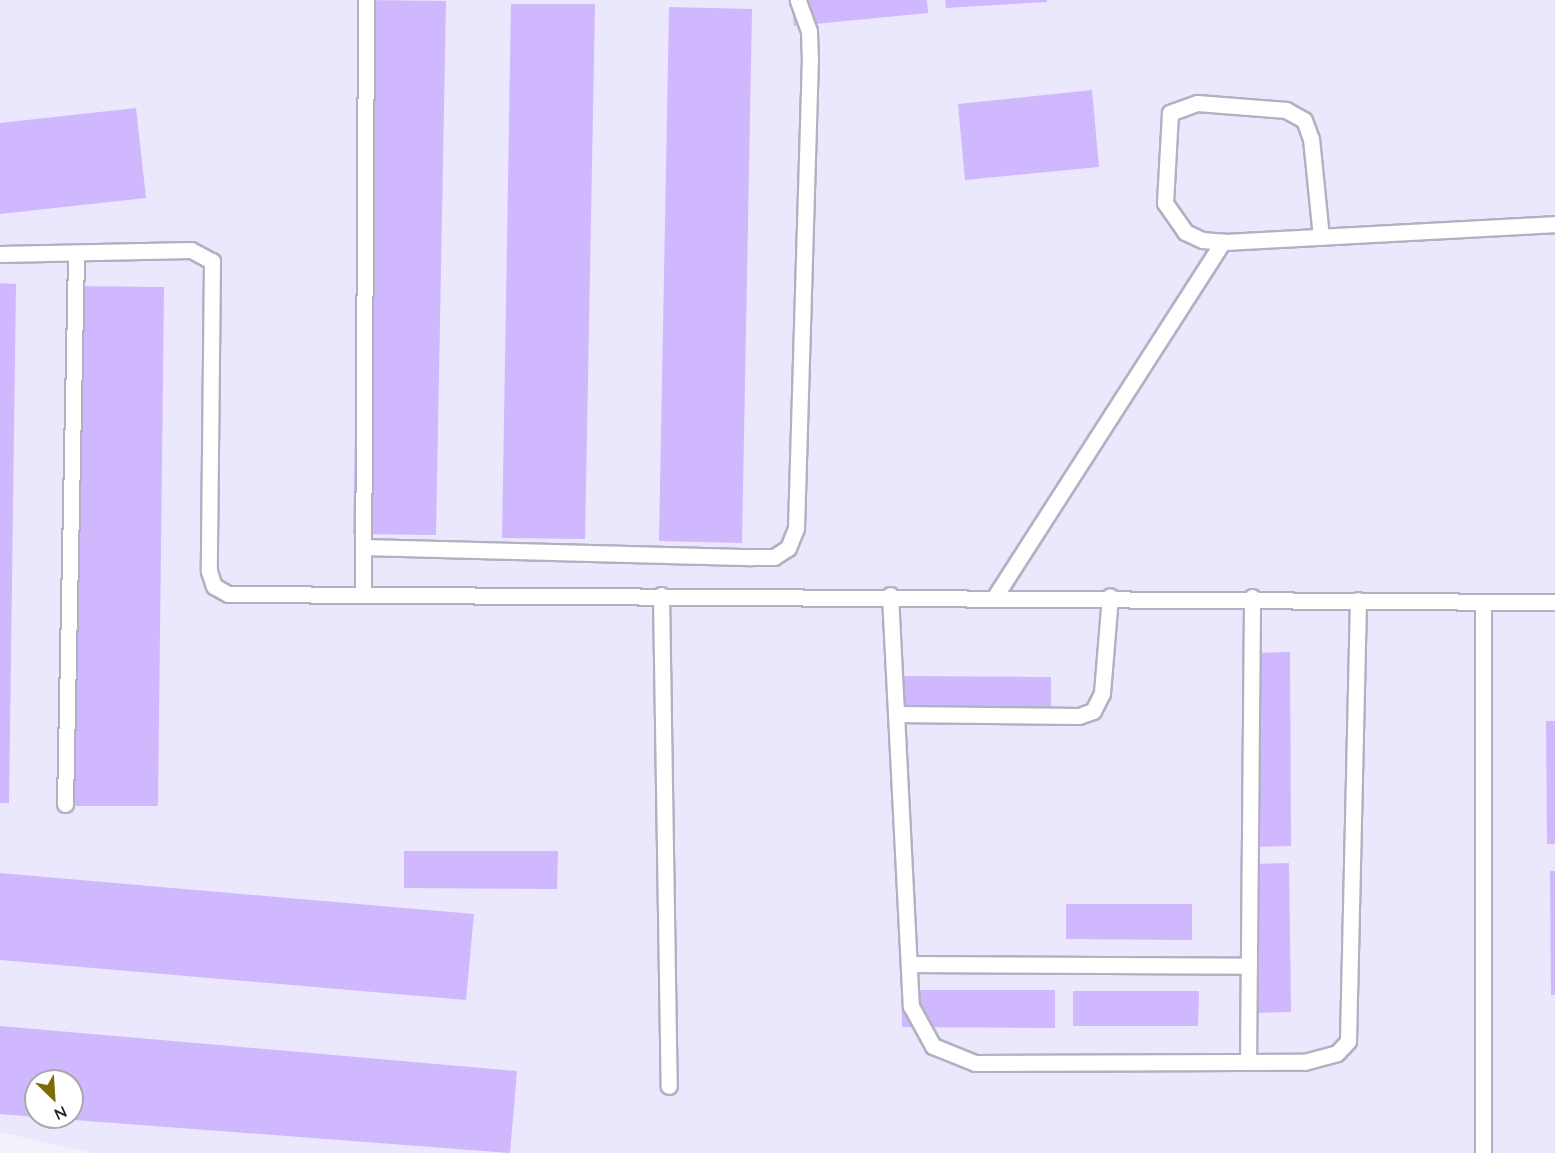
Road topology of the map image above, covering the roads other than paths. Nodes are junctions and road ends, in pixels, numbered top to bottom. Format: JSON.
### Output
{"nodes":[{"id":1,"x":366,"y":0,"type":"edge"},
{"id":2,"x":798,"y":0,"type":"edge"},
{"id":3,"x":1555,"y":224,"type":"edge"},
{"id":4,"x":1321,"y":237,"type":"junction"},
{"id":5,"x":1224,"y":242,"type":"junction"},
{"id":6,"x":0,"y":254,"type":"edge"},
{"id":7,"x":76,"y":255,"type":"junction"},
{"id":8,"x":363,"y":547,"type":"junction"},
{"id":9,"x":363,"y":595,"type":"junction"},
{"id":10,"x":661,"y":595,"type":"junction"},
{"id":11,"x":890,"y":595,"type":"junction"},
{"id":12,"x":996,"y":595,"type":"junction"},
{"id":13,"x":1110,"y":596,"type":"junction"},
{"id":14,"x":1252,"y":597,"type":"junction"},
{"id":15,"x":1358,"y":600,"type":"junction"},
{"id":16,"x":1483,"y":602,"type":"junction"},
{"id":17,"x":1555,"y":602,"type":"edge"},
{"id":18,"x":897,"y":714,"type":"junction"},
{"id":19,"x":65,"y":804,"type":"dead end"},
{"id":20,"x":911,"y":964,"type":"junction"},
{"id":21,"x":1249,"y":966,"type":"junction"},
{"id":22,"x":1248,"y":1062,"type":"junction"},
{"id":23,"x":669,"y":1086,"type":"dead end"},
{"id":24,"x":1483,"y":1153,"type":"edge"}],
"edges":[{"from":1,"to":8,"type":"lane"},
{"from":2,"to":8,"type":"lane"},
{"from":3,"to":4,"type":"lane"},
{"from":4,"to":5,"type":"lane"},
{"from":4,"to":5,"type":"lane"},
{"from":5,"to":12,"type":"lane"},
{"from":6,"to":7,"type":"lane"},
{"from":7,"to":9,"type":"lane"},
{"from":7,"to":19,"type":"lane"},
{"from":8,"to":9,"type":"lane"},
{"from":9,"to":10,"type":"lane"},
{"from":10,"to":11,"type":"lane"},
{"from":10,"to":23,"type":"lane"},
{"from":11,"to":12,"type":"lane"},
{"from":11,"to":18,"type":"lane"},
{"from":12,"to":13,"type":"lane"},
{"from":13,"to":14,"type":"lane"},
{"from":13,"to":18,"type":"lane"},
{"from":14,"to":15,"type":"lane"},
{"from":14,"to":21,"type":"lane"},
{"from":15,"to":16,"type":"lane"},
{"from":15,"to":22,"type":"lane"},
{"from":16,"to":17,"type":"lane"},
{"from":16,"to":24,"type":"lane"},
{"from":18,"to":20,"type":"lane"},
{"from":20,"to":21,"type":"lane"},
{"from":20,"to":22,"type":"lane"},
{"from":21,"to":22,"type":"lane"}]}
